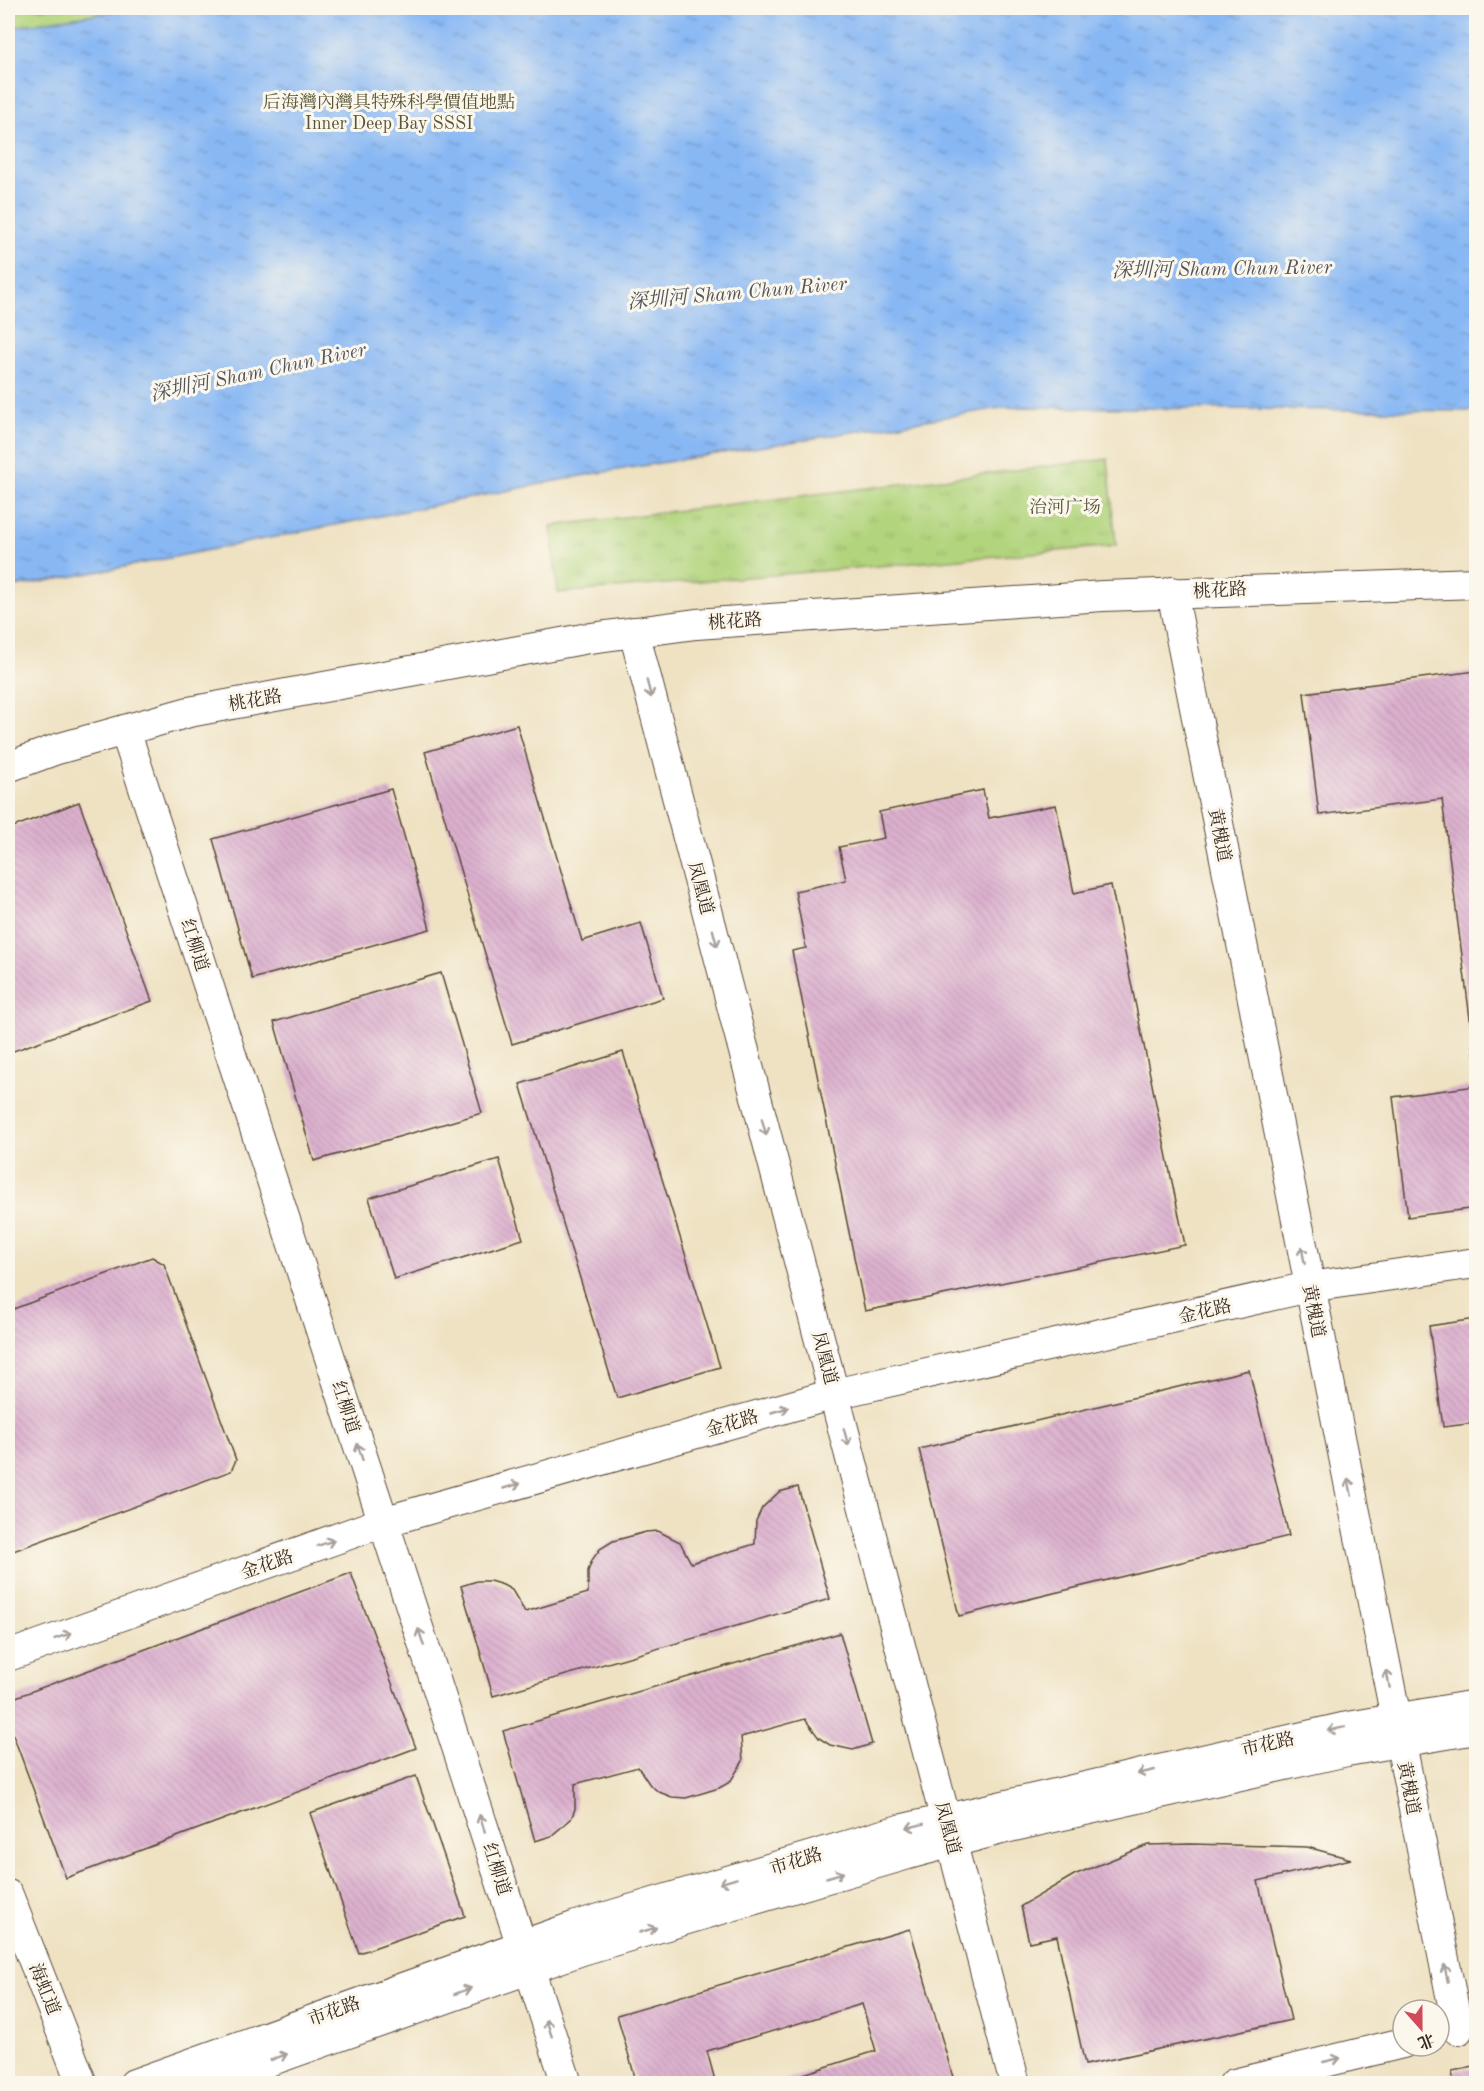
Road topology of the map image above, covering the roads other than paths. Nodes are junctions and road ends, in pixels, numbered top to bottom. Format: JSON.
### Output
{"nodes":[{"id":1,"x":1476,"y":583,"type":"edge"},
{"id":2,"x":1172,"y":592,"type":"junction"},
{"id":3,"x":634,"y":632,"type":"junction"},
{"id":4,"x":125,"y":730,"type":"junction"},
{"id":5,"x":8,"y":767,"type":"edge"},
{"id":6,"x":1476,"y":1263,"type":"edge"},
{"id":7,"x":1309,"y":1287,"type":"junction"},
{"id":8,"x":834,"y":1394,"type":"junction"},
{"id":9,"x":383,"y":1522,"type":"junction"},
{"id":10,"x":8,"y":1656,"type":"edge"},
{"id":11,"x":1476,"y":1706,"type":"edge"},
{"id":12,"x":1476,"y":1729,"type":"edge"},
{"id":13,"x":1398,"y":1730,"type":"junction"},
{"id":14,"x":949,"y":1831,"type":"junction"},
{"id":15,"x":8,"y":1895,"type":"edge"},
{"id":16,"x":525,"y":1956,"type":"junction"},
{"id":17,"x":1458,"y":2031,"type":"edge"},
{"id":18,"x":1391,"y":2046,"type":"edge"},
{"id":19,"x":82,"y":2084,"type":"edge"},
{"id":20,"x":134,"y":2084,"type":"edge"},
{"id":21,"x":204,"y":2084,"type":"edge"},
{"id":22,"x":567,"y":2084,"type":"edge"},
{"id":23,"x":1015,"y":2084,"type":"edge"},
{"id":24,"x":1234,"y":2084,"type":"edge"}],
"edges":[{"from":1,"to":2,"type":"street","name":"桃花路"},
{"from":2,"to":3,"type":"street","name":"桃花路"},
{"from":7,"to":2,"type":"street","name":"黄槐道","one_way":true},
{"from":3,"to":4,"type":"street","name":"桃花路"},
{"from":3,"to":8,"type":"street","name":"凤凰道","one_way":true},
{"from":4,"to":5,"type":"street","name":"桃花路"},
{"from":9,"to":4,"type":"street","name":"红柳道","one_way":true},
{"from":6,"to":7,"type":"street","name":"金花路"},
{"from":7,"to":8,"type":"street","name":"金花路"},
{"from":13,"to":7,"type":"street","name":"黄槐道","one_way":true},
{"from":9,"to":8,"type":"street","name":"金花路","one_way":true},
{"from":8,"to":14,"type":"street","name":"凤凰道","one_way":true},
{"from":10,"to":9,"type":"street","name":"金花路","one_way":true},
{"from":16,"to":9,"type":"street","name":"红柳道","one_way":true},
{"from":11,"to":13,"type":"street","name":"市花路"},
{"from":12,"to":13,"type":"street","name":"市花路"},
{"from":13,"to":14,"type":"street","name":"市花路"},
{"from":17,"to":13,"type":"street","name":"黄槐道","one_way":true},
{"from":14,"to":16,"type":"street","name":"市花路"},
{"from":14,"to":23,"type":"street","name":"凤凰道"},
{"from":15,"to":19,"type":"street","name":"海虹道"},
{"from":16,"to":20,"type":"street","name":"市花路"},
{"from":21,"to":16,"type":"street","name":"市花路","one_way":true},
{"from":22,"to":16,"type":"street","name":"红柳道","one_way":true},
{"from":24,"to":18,"type":"street","one_way":true}]}
